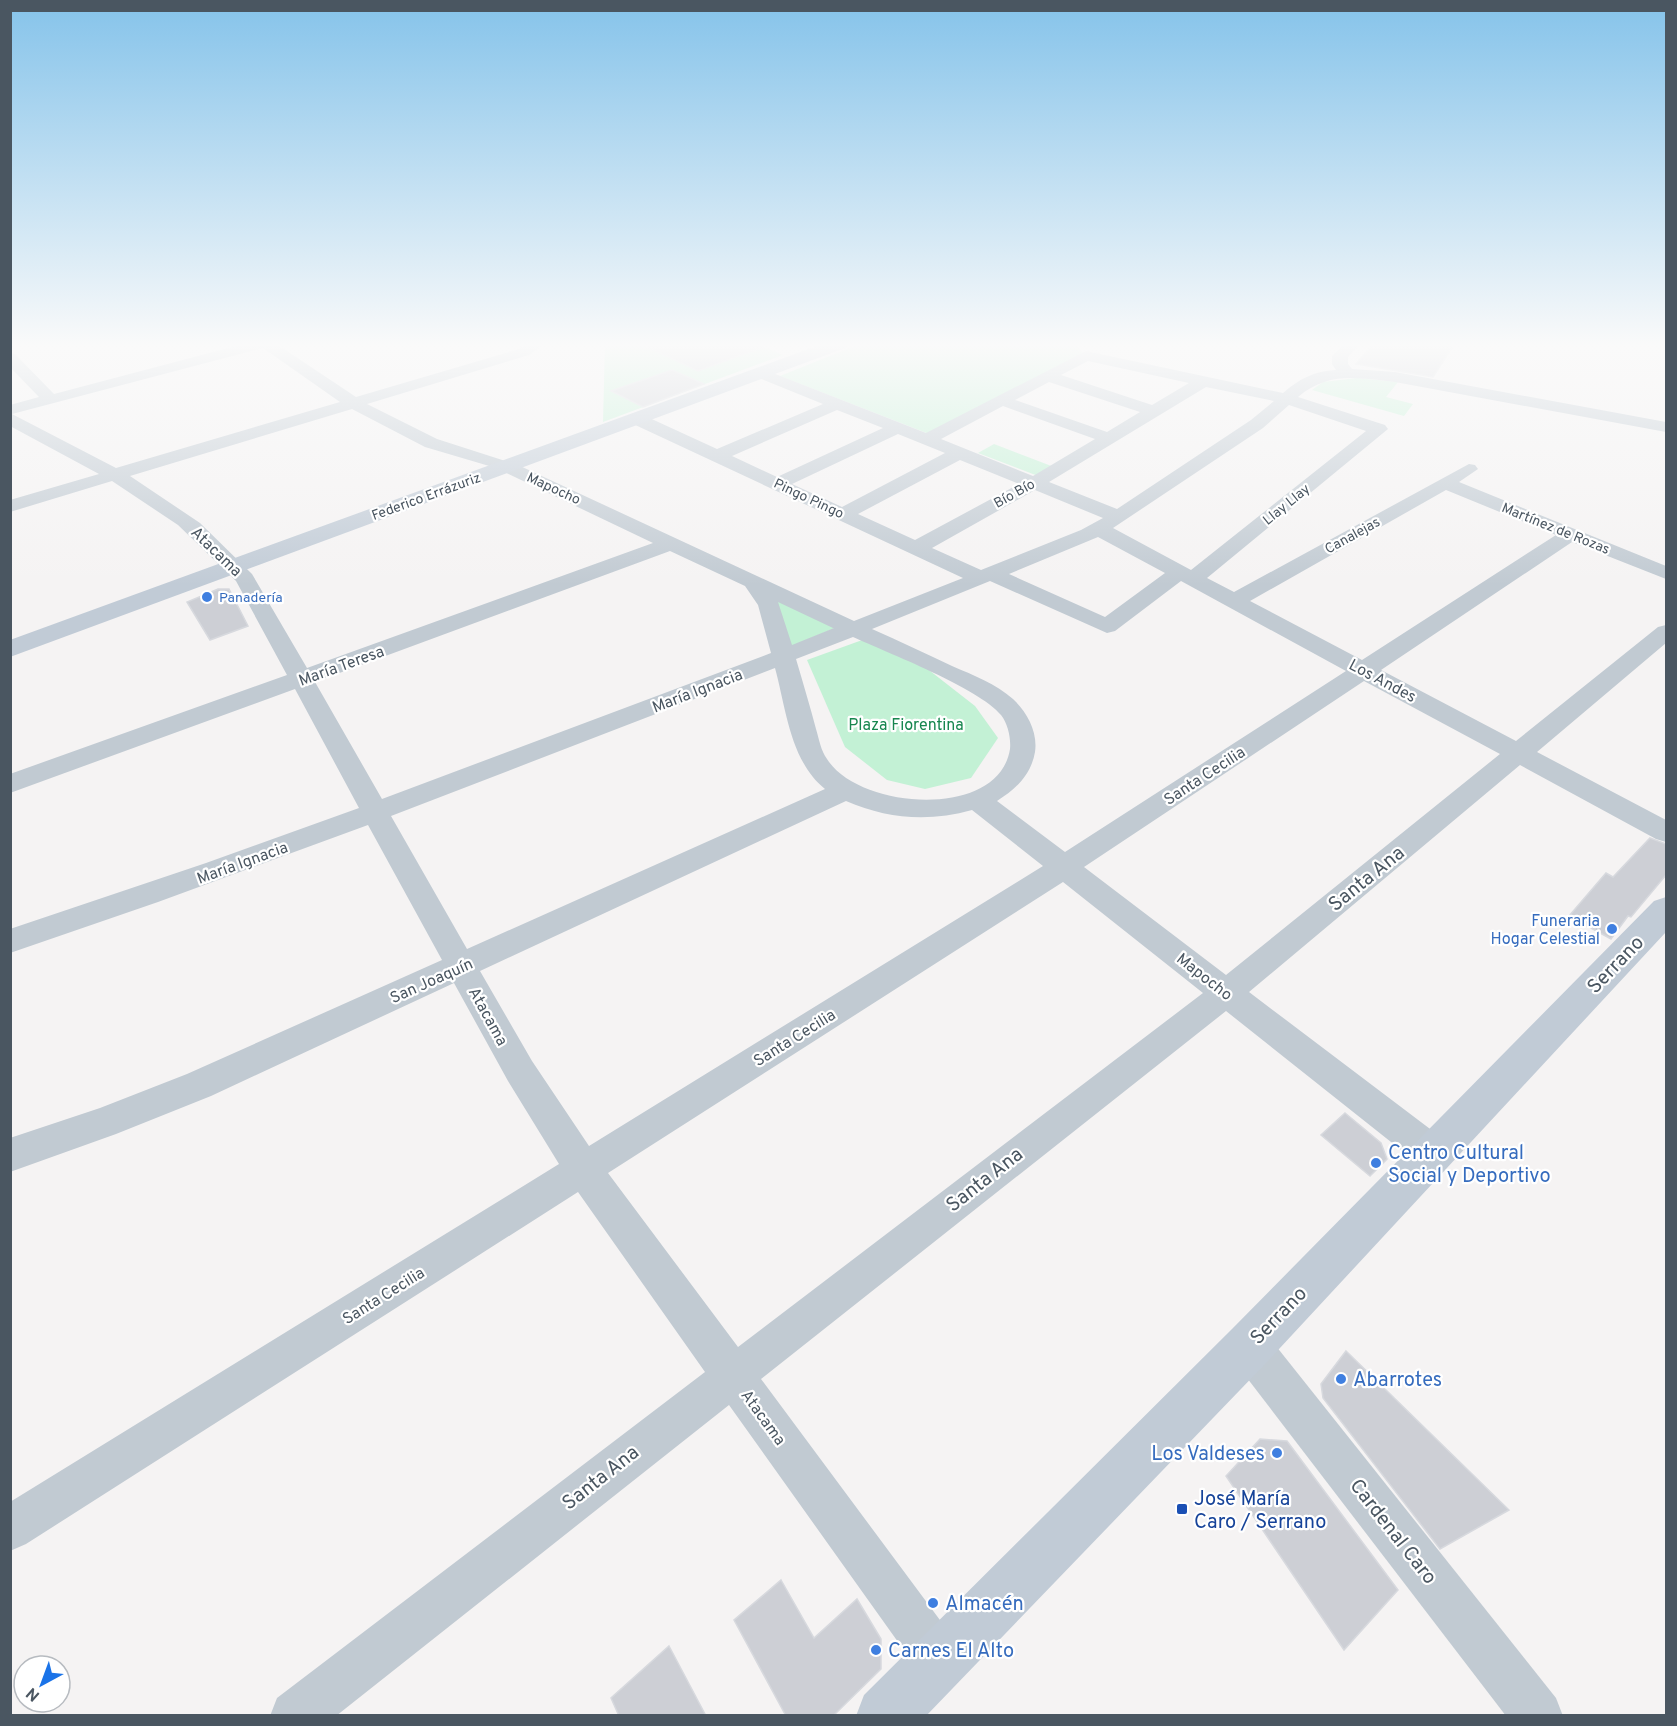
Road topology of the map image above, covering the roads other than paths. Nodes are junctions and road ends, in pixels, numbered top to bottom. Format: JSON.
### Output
{"nodes":[{"id":1,"x":19,"y":424,"type":"edge"},
{"id":2,"x":285,"y":424,"type":"edge"},
{"id":3,"x":391,"y":424,"type":"edge"},
{"id":4,"x":625,"y":424,"type":"edge"},
{"id":5,"x":647,"y":424,"type":"edge"},
{"id":6,"x":792,"y":424,"type":"edge"},
{"id":7,"x":886,"y":424,"type":"edge"},
{"id":8,"x":957,"y":424,"type":"edge"},
{"id":9,"x":1068,"y":424,"type":"edge"},
{"id":10,"x":1133,"y":424,"type":"edge"},
{"id":11,"x":1256,"y":424,"type":"edge"},
{"id":12,"x":1362,"y":424,"type":"edge"},
{"id":13,"x":1647,"y":424,"type":"edge"},
{"id":14,"x":1666,"y":427,"type":"edge"},
{"id":15,"x":897,"y":428,"type":"junction"},
{"id":16,"x":1109,"y":438,"type":"junction"},
{"id":17,"x":926,"y":440,"type":"junction"},
{"id":18,"x":959,"y":453,"type":"junction"},
{"id":19,"x":717,"y":456,"type":"junction"},
{"id":20,"x":508,"y":466,"type":"junction"},
{"id":21,"x":1469,"y":469,"type":"dead end"},
{"id":22,"x":115,"y":474,"type":"junction"},
{"id":23,"x":1034,"y":483,"type":"junction"},
{"id":24,"x":1445,"y":483,"type":"junction"},
{"id":25,"x":777,"y":484,"type":"junction"},
{"id":26,"x":10,"y":506,"type":"edge"},
{"id":27,"x":843,"y":514,"type":"junction"},
{"id":28,"x":1119,"y":517,"type":"junction"},
{"id":29,"x":1099,"y":529,"type":"junction"},
{"id":30,"x":1571,"y":534,"type":"junction"},
{"id":31,"x":672,"y":543,"type":"junction"},
{"id":32,"x":916,"y":548,"type":"junction"},
{"id":33,"x":233,"y":567,"type":"junction"},
{"id":34,"x":1666,"y":573,"type":"edge"},
{"id":35,"x":986,"y":576,"type":"junction"},
{"id":36,"x":1187,"y":576,"type":"junction"},
{"id":37,"x":751,"y":580,"type":"junction"},
{"id":38,"x":1234,"y":601,"type":"junction"},
{"id":39,"x":1107,"y":626,"type":"joint"},
{"id":40,"x":854,"y":629,"type":"junction"},
{"id":41,"x":1666,"y":632,"type":"edge"},
{"id":42,"x":10,"y":649,"type":"edge"},
{"id":43,"x":783,"y":657,"type":"junction"},
{"id":44,"x":1364,"y":670,"type":"junction"},
{"id":45,"x":302,"y":679,"type":"junction"},
{"id":46,"x":1519,"y":752,"type":"junction"},
{"id":47,"x":10,"y":784,"type":"edge"},
{"id":48,"x":846,"y":790,"type":"junction"},
{"id":49,"x":976,"y":799,"type":"junction"},
{"id":50,"x":376,"y":813,"type":"junction"},
{"id":51,"x":1666,"y":832,"type":"edge"},
{"id":52,"x":1064,"y":867,"type":"junction"},
{"id":53,"x":1666,"y":910,"type":"edge"},
{"id":54,"x":10,"y":941,"type":"edge"},
{"id":55,"x":461,"y":966,"type":"junction"},
{"id":56,"x":1226,"y":993,"type":"junction"},
{"id":57,"x":1433,"y":1153,"type":"junction"},
{"id":58,"x":10,"y":1155,"type":"edge"},
{"id":59,"x":583,"y":1169,"type":"junction"},
{"id":60,"x":1249,"y":1346,"type":"junction"},
{"id":61,"x":732,"y":1373,"type":"junction"},
{"id":62,"x":10,"y":1528,"type":"edge"},
{"id":63,"x":940,"y":1660,"type":"junction"},
{"id":64,"x":295,"y":1716,"type":"edge"},
{"id":65,"x":885,"y":1716,"type":"edge"},
{"id":66,"x":1538,"y":1716,"type":"edge"}],
"edges":[{"from":1,"to":22,"type":"street","name":"Atacama"},
{"from":2,"to":22,"type":"street"},
{"from":3,"to":20,"type":"street","name":"Mapocho"},
{"from":4,"to":20,"type":"street","name":"Federico Errázuriz"},
{"from":5,"to":19,"type":"street","name":"Pingo Pingo"},
{"from":6,"to":19,"type":"street"},
{"from":7,"to":15,"type":"street"},
{"from":8,"to":17,"type":"street"},
{"from":9,"to":16,"type":"street"},
{"from":10,"to":16,"type":"street","name":"Bío Bío"},
{"from":11,"to":28,"type":"street","name":"María Ignacia"},
{"from":12,"to":36,"type":"street","name":"Llay Llay"},
{"from":13,"to":14,"type":"street","name":"María Ignacia"},
{"from":15,"to":17,"type":"street"},
{"from":15,"to":25,"type":"street"},
{"from":16,"to":23,"type":"street","name":"Bío Bío"},
{"from":17,"to":18,"type":"street"},
{"from":18,"to":23,"type":"street"},
{"from":18,"to":27,"type":"street"},
{"from":19,"to":25,"type":"street","name":"Pingo Pingo"},
{"from":20,"to":31,"type":"street","name":"Mapocho"},
{"from":20,"to":33,"type":"street","name":"Federico Errázuriz"},
{"from":21,"to":24,"type":"street","name":"Canalejas"},
{"from":22,"to":26,"type":"street"},
{"from":22,"to":33,"type":"street","name":"Atacama"},
{"from":23,"to":28,"type":"street"},
{"from":23,"to":32,"type":"street","name":"Bío Bío"},
{"from":24,"to":30,"type":"street","name":"Martínez de Rozas"},
{"from":24,"to":38,"type":"street","name":"Canalejas"},
{"from":25,"to":27,"type":"street","name":"Pingo Pingo"},
{"from":27,"to":32,"type":"street","name":"Pingo Pingo"},
{"from":28,"to":29,"type":"street","name":"María Ignacia"},
{"from":29,"to":35,"type":"street","name":"María Ignacia"},
{"from":29,"to":36,"type":"street","name":"Los Andes"},
{"from":30,"to":34,"type":"street","name":"Martínez de Rozas"},
{"from":30,"to":44,"type":"street","name":"Santa Cecilia"},
{"from":31,"to":37,"type":"street","name":"Mapocho"},
{"from":31,"to":45,"type":"street","name":"María Teresa"},
{"from":32,"to":35,"type":"street","name":"Pingo Pingo"},
{"from":33,"to":42,"type":"street","name":"Federico Errázuriz"},
{"from":33,"to":45,"type":"street","name":"Atacama"},
{"from":35,"to":39,"type":"street","name":"Pingo Pingo"},
{"from":35,"to":40,"type":"street","name":"María Ignacia"},
{"from":36,"to":38,"type":"street","name":"Los Andes"},
{"from":36,"to":39,"type":"street","name":"Llay Llay"},
{"from":37,"to":40,"type":"street","name":"Mapocho"},
{"from":37,"to":43,"type":"street","name":"Mapocho"},
{"from":38,"to":44,"type":"street","name":"Los Andes"},
{"from":40,"to":43,"type":"street","name":"María Ignacia"},
{"from":40,"to":49,"type":"street","name":"Mapocho"},
{"from":41,"to":46,"type":"street","name":"Santa Ana"},
{"from":43,"to":48,"type":"street","name":"Mapocho"},
{"from":43,"to":50,"type":"street","name":"María Ignacia"},
{"from":44,"to":46,"type":"street","name":"Los Andes"},
{"from":44,"to":52,"type":"street","name":"Santa Cecilia"},
{"from":45,"to":47,"type":"street","name":"María Teresa"},
{"from":45,"to":50,"type":"street","name":"Atacama"},
{"from":46,"to":51,"type":"street","name":"Los Andes"},
{"from":46,"to":56,"type":"street","name":"Santa Ana"},
{"from":48,"to":49,"type":"street","name":"Mapocho"},
{"from":48,"to":55,"type":"street","name":"San Joaquín"},
{"from":49,"to":52,"type":"street","name":"Mapocho"},
{"from":50,"to":54,"type":"street","name":"María Ignacia"},
{"from":50,"to":55,"type":"street","name":"Atacama"},
{"from":52,"to":56,"type":"street","name":"Mapocho"},
{"from":52,"to":59,"type":"street","name":"Santa Cecilia"},
{"from":53,"to":57,"type":"street","name":"Serrano"},
{"from":55,"to":58,"type":"street","name":"San Joaquín"},
{"from":55,"to":59,"type":"street","name":"Atacama"},
{"from":56,"to":57,"type":"street","name":"Mapocho"},
{"from":56,"to":61,"type":"street","name":"Santa Ana"},
{"from":57,"to":60,"type":"street","name":"Serrano"},
{"from":59,"to":61,"type":"street","name":"Atacama"},
{"from":59,"to":62,"type":"street","name":"Santa Cecilia"},
{"from":60,"to":63,"type":"street","name":"Serrano"},
{"from":60,"to":66,"type":"street","name":"Cardenal Caro"},
{"from":61,"to":63,"type":"street","name":"Atacama"},
{"from":61,"to":64,"type":"street","name":"Santa Ana"},
{"from":63,"to":65,"type":"street","name":"Serrano"}]}
